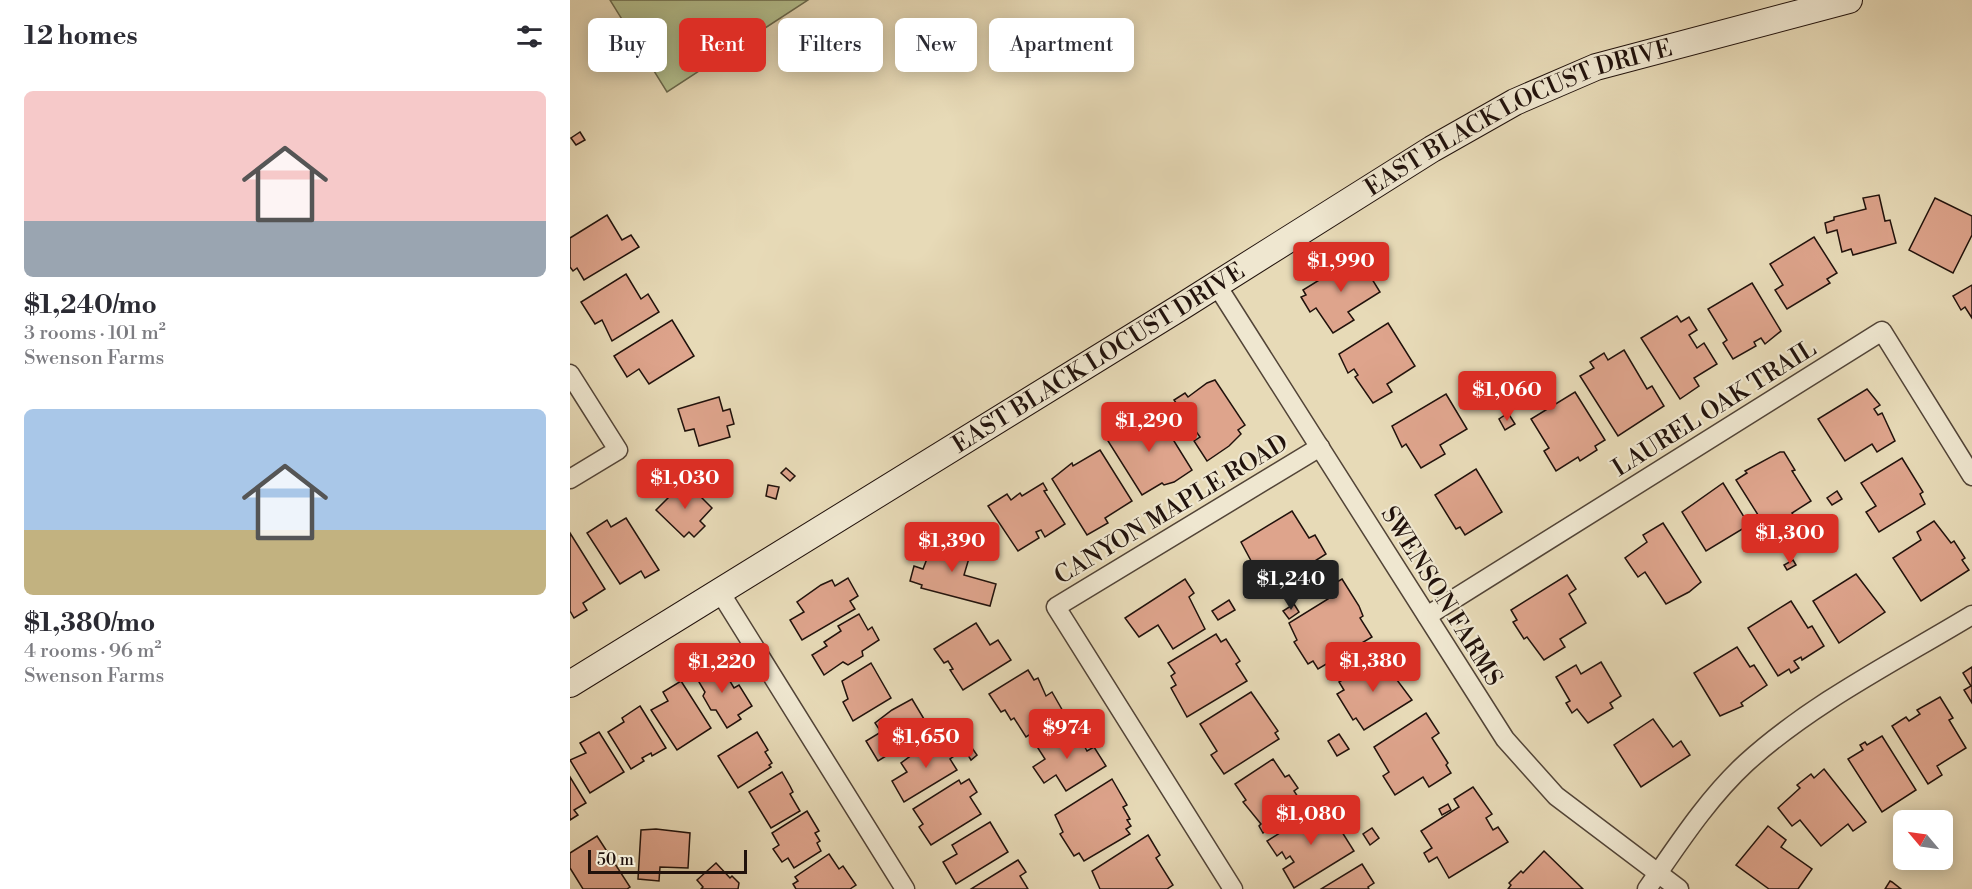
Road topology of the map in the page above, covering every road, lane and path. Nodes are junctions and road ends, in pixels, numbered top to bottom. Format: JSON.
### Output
{"nodes":[{"id":1,"x":1849,"y":0,"type":"edge"},
{"id":2,"x":1216,"y":284,"type":"junction"},
{"id":3,"x":570,"y":374,"type":"edge"},
{"id":4,"x":1320,"y":447,"type":"junction"},
{"id":5,"x":1972,"y":476,"type":"edge"},
{"id":6,"x":570,"y":479,"type":"edge"},
{"id":7,"x":720,"y":591,"type":"junction"},
{"id":8,"x":1972,"y":615,"type":"edge"},
{"id":9,"x":1427,"y":616,"type":"junction"},
{"id":10,"x":570,"y":684,"type":"edge"},
{"id":11,"x":1658,"y":873,"type":"junction"},
{"id":12,"x":904,"y":889,"type":"edge"},
{"id":13,"x":1233,"y":889,"type":"edge"},
{"id":14,"x":1647,"y":889,"type":"edge"},
{"id":15,"x":1679,"y":889,"type":"edge"}],
"edges":[{"from":1,"to":2,"type":"street","name":"EAST BLACK LOCUST DRIVE"},
{"from":2,"to":4,"type":"street","name":"SWENSON FARMS"},
{"from":2,"to":7,"type":"street","name":"EAST BLACK LOCUST DRIVE"},
{"from":3,"to":6,"type":"street"},
{"from":4,"to":9,"type":"street","name":"SWENSON FARMS"},
{"from":4,"to":13,"type":"street","name":"CANYON MAPLE ROAD"},
{"from":5,"to":9,"type":"street","name":"LAUREL OAK TRAIL"},
{"from":7,"to":10,"type":"street","name":"EAST BLACK LOCUST DRIVE"},
{"from":7,"to":12,"type":"street"},
{"from":8,"to":11,"type":"street"},
{"from":9,"to":11,"type":"street","name":"SWENSON FARMS"},
{"from":11,"to":14,"type":"street"},
{"from":11,"to":15,"type":"street","name":"SWENSON FARMS"}]}
